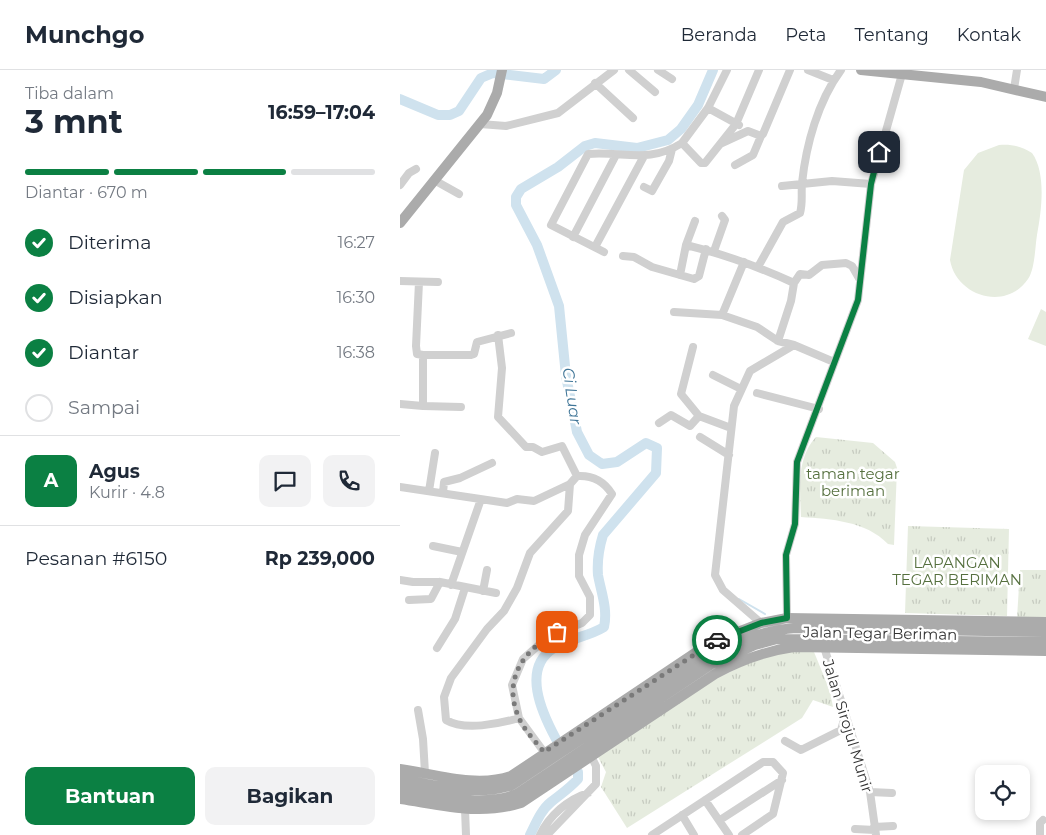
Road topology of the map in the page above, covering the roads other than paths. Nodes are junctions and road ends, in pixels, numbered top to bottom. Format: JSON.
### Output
{"nodes":[{"id":1,"x":502,"y":70,"type":"edge"},
{"id":2,"x":614,"y":70,"type":"edge"},
{"id":3,"x":629,"y":70,"type":"edge"},
{"id":4,"x":658,"y":70,"type":"edge"},
{"id":5,"x":727,"y":70,"type":"edge"},
{"id":6,"x":759,"y":70,"type":"edge"},
{"id":7,"x":790,"y":70,"type":"edge"},
{"id":8,"x":808,"y":70,"type":"edge"},
{"id":9,"x":841,"y":70,"type":"edge"},
{"id":10,"x":861,"y":70,"type":"edge"},
{"id":11,"x":1017,"y":70,"type":"edge"},
{"id":12,"x":897,"y":73,"type":"edge"},
{"id":13,"x":918,"y":73,"type":"edge"},
{"id":14,"x":672,"y":79,"type":"dead end"},
{"id":15,"x":833,"y":80,"type":"junction"},
{"id":16,"x":595,"y":83,"type":"junction"},
{"id":17,"x":1014,"y":89,"type":"junction"},
{"id":18,"x":655,"y":92,"type":"dead end"},
{"id":19,"x":1046,"y":97,"type":"edge"},
{"id":20,"x":708,"y":108,"type":"junction"},
{"id":21,"x":633,"y":118,"type":"dead end"},
{"id":22,"x":480,"y":124,"type":"junction"},
{"id":23,"x":736,"y":124,"type":"junction"},
{"id":24,"x":748,"y":131,"type":"junction"},
{"id":25,"x":761,"y":136,"type":"junction"},
{"id":26,"x":682,"y":143,"type":"junction"},
{"id":27,"x":718,"y":145,"type":"junction"},
{"id":28,"x":672,"y":149,"type":"junction"},
{"id":29,"x":616,"y":154,"type":"junction"},
{"id":30,"x":644,"y":156,"type":"junction"},
{"id":31,"x":734,"y":165,"type":"dead end"},
{"id":32,"x":416,"y":169,"type":"dead end"},
{"id":33,"x":434,"y":180,"type":"junction"},
{"id":34,"x":802,"y":184,"type":"junction"},
{"id":35,"x":871,"y":184,"type":"junction"},
{"id":36,"x":400,"y":185,"type":"edge"},
{"id":37,"x":782,"y":186,"type":"dead end"},
{"id":38,"x":644,"y":187,"type":"dead end"},
{"id":39,"x":459,"y":194,"type":"dead end"},
{"id":40,"x":722,"y":216,"type":"dead end"},
{"id":41,"x":694,"y":221,"type":"dead end"},
{"id":42,"x":400,"y":223,"type":"edge"},
{"id":43,"x":573,"y":237,"type":"junction"},
{"id":44,"x":686,"y":245,"type":"junction"},
{"id":45,"x":595,"y":247,"type":"junction"},
{"id":46,"x":706,"y":250,"type":"junction"},
{"id":47,"x":714,"y":251,"type":"junction"},
{"id":48,"x":604,"y":252,"type":"dead end"},
{"id":49,"x":624,"y":256,"type":"dead end"},
{"id":50,"x":744,"y":262,"type":"junction"},
{"id":51,"x":758,"y":267,"type":"junction"},
{"id":52,"x":680,"y":275,"type":"junction"},
{"id":53,"x":860,"y":280,"type":"junction"},
{"id":54,"x":400,"y":281,"type":"edge"},
{"id":55,"x":419,"y":282,"type":"junction"},
{"id":56,"x":438,"y":282,"type":"dead end"},
{"id":57,"x":794,"y":283,"type":"junction"},
{"id":58,"x":674,"y":312,"type":"dead end"},
{"id":59,"x":722,"y":315,"type":"junction"},
{"id":60,"x":511,"y":334,"type":"dead end"},
{"id":61,"x":498,"y":335,"type":"junction"},
{"id":62,"x":778,"y":341,"type":"junction"},
{"id":63,"x":797,"y":347,"type":"junction"},
{"id":64,"x":693,"y":348,"type":"dead end"},
{"id":65,"x":423,"y":355,"type":"junction"},
{"id":66,"x":834,"y":362,"type":"junction"},
{"id":67,"x":713,"y":375,"type":"dead end"},
{"id":68,"x":741,"y":389,"type":"junction"},
{"id":69,"x":756,"y":393,"type":"dead end"},
{"id":70,"x":400,"y":404,"type":"edge"},
{"id":71,"x":423,"y":406,"type":"junction"},
{"id":72,"x":461,"y":406,"type":"dead end"},
{"id":73,"x":818,"y":409,"type":"junction"},
{"id":74,"x":699,"y":416,"type":"junction"},
{"id":75,"x":659,"y":423,"type":"dead end"},
{"id":76,"x":731,"y":428,"type":"junction"},
{"id":77,"x":700,"y":437,"type":"dead end"},
{"id":78,"x":435,"y":453,"type":"dead end"},
{"id":79,"x":729,"y":455,"type":"junction"},
{"id":80,"x":492,"y":464,"type":"dead end"},
{"id":81,"x":577,"y":476,"type":"junction"},
{"id":82,"x":570,"y":484,"type":"junction"},
{"id":83,"x":400,"y":487,"type":"edge"},
{"id":84,"x":429,"y":491,"type":"junction"},
{"id":85,"x":444,"y":493,"type":"junction"},
{"id":86,"x":481,"y":499,"type":"junction"},
{"id":87,"x":433,"y":546,"type":"dead end"},
{"id":88,"x":462,"y":552,"type":"junction"},
{"id":89,"x":486,"y":570,"type":"dead end"},
{"id":90,"x":400,"y":580,"type":"edge"},
{"id":91,"x":440,"y":582,"type":"junction"},
{"id":92,"x":452,"y":585,"type":"junction"},
{"id":93,"x":465,"y":588,"type":"junction"},
{"id":94,"x":483,"y":591,"type":"junction"},
{"id":95,"x":496,"y":593,"type":"dead end"},
{"id":96,"x":409,"y":600,"type":"dead end"},
{"id":97,"x":787,"y":618,"type":"junction"},
{"id":98,"x":1046,"y":622,"type":"edge"},
{"id":99,"x":761,"y":623,"type":"junction"},
{"id":100,"x":1046,"y":632,"type":"edge"},
{"id":101,"x":1046,"y":642,"type":"edge"},
{"id":102,"x":824,"y":647,"type":"junction"},
{"id":103,"x":438,"y":648,"type":"dead end"},
{"id":104,"x":1046,"y":652,"type":"edge"},
{"id":105,"x":663,"y":674,"type":"junction"},
{"id":106,"x":679,"y":686,"type":"junction"},
{"id":107,"x":660,"y":687,"type":"junction"},
{"id":108,"x":680,"y":698,"type":"junction"},
{"id":109,"x":418,"y":710,"type":"dead end"},
{"id":110,"x":845,"y":716,"type":"junction"},
{"id":111,"x":519,"y":718,"type":"junction"},
{"id":112,"x":590,"y":739,"type":"junction"},
{"id":113,"x":785,"y":741,"type":"dead end"},
{"id":114,"x":544,"y":752,"type":"junction"},
{"id":115,"x":591,"y":756,"type":"junction"},
{"id":116,"x":400,"y":769,"type":"edge"},
{"id":117,"x":425,"y":773,"type":"junction"},
{"id":118,"x":400,"y":779,"type":"edge"},
{"id":119,"x":782,"y":780,"type":"junction"},
{"id":120,"x":400,"y":789,"type":"edge"},
{"id":121,"x":870,"y":792,"type":"junction"},
{"id":122,"x":588,"y":793,"type":"junction"},
{"id":123,"x":892,"y":793,"type":"dead end"},
{"id":124,"x":400,"y":798,"type":"edge"},
{"id":125,"x":705,"y":800,"type":"junction"},
{"id":126,"x":465,"y":809,"type":"junction"},
{"id":127,"x":682,"y":815,"type":"junction"},
{"id":128,"x":720,"y":820,"type":"junction"},
{"id":129,"x":1043,"y":820,"type":"dead end"},
{"id":130,"x":894,"y":826,"type":"dead end"},
{"id":131,"x":855,"y":829,"type":"dead end"},
{"id":132,"x":875,"y":831,"type":"edge"},
{"id":133,"x":657,"y":834,"type":"edge"},
{"id":134,"x":466,"y":835,"type":"edge"},
{"id":135,"x":540,"y":835,"type":"edge"},
{"id":136,"x":547,"y":835,"type":"edge"},
{"id":137,"x":694,"y":835,"type":"edge"},
{"id":138,"x":729,"y":835,"type":"edge"},
{"id":139,"x":742,"y":835,"type":"edge"},
{"id":140,"x":1040,"y":835,"type":"edge"}],
"edges":[{"from":1,"to":22,"type":"main road"},
{"from":2,"to":16,"type":"street"},
{"from":3,"to":18,"type":"street"},
{"from":4,"to":14,"type":"street"},
{"from":5,"to":20,"type":"street"},
{"from":6,"to":23,"type":"street"},
{"from":7,"to":25,"type":"street"},
{"from":8,"to":15,"type":"street"},
{"from":9,"to":15,"type":"street"},
{"from":10,"to":12,"type":"main road"},
{"from":11,"to":17,"type":"street"},
{"from":12,"to":13,"type":"main road"},
{"from":12,"to":35,"type":"street"},
{"from":13,"to":17,"type":"main road"},
{"from":15,"to":34,"type":"street"},
{"from":16,"to":21,"type":"street"},
{"from":16,"to":22,"type":"street"},
{"from":17,"to":19,"type":"main road"},
{"from":20,"to":23,"type":"street"},
{"from":20,"to":26,"type":"street"},
{"from":22,"to":33,"type":"main road"},
{"from":23,"to":24,"type":"street"},
{"from":23,"to":27,"type":"street"},
{"from":24,"to":25,"type":"street"},
{"from":24,"to":27,"type":"street"},
{"from":25,"to":31,"type":"street"},
{"from":26,"to":27,"type":"street"},
{"from":26,"to":28,"type":"street"},
{"from":28,"to":30,"type":"street"},
{"from":28,"to":38,"type":"street"},
{"from":29,"to":30,"type":"street"},
{"from":29,"to":43,"type":"street"},
{"from":29,"to":43,"type":"street"},
{"from":30,"to":45,"type":"street"},
{"from":32,"to":36,"type":"street"},
{"from":33,"to":39,"type":"street"},
{"from":33,"to":42,"type":"main road"},
{"from":34,"to":35,"type":"street"},
{"from":34,"to":37,"type":"street"},
{"from":34,"to":51,"type":"street"},
{"from":35,"to":53,"type":"street"},
{"from":40,"to":47,"type":"street"},
{"from":41,"to":44,"type":"street"},
{"from":43,"to":45,"type":"street"},
{"from":44,"to":46,"type":"street"},
{"from":44,"to":52,"type":"street"},
{"from":45,"to":48,"type":"street"},
{"from":46,"to":47,"type":"street"},
{"from":46,"to":52,"type":"street"},
{"from":47,"to":50,"type":"street"},
{"from":49,"to":52,"type":"street"},
{"from":50,"to":51,"type":"street"},
{"from":50,"to":59,"type":"street"},
{"from":51,"to":57,"type":"street"},
{"from":53,"to":57,"type":"street"},
{"from":53,"to":66,"type":"street"},
{"from":54,"to":55,"type":"street"},
{"from":55,"to":56,"type":"street"},
{"from":55,"to":65,"type":"street"},
{"from":57,"to":62,"type":"street"},
{"from":58,"to":59,"type":"street"},
{"from":59,"to":62,"type":"street"},
{"from":60,"to":61,"type":"street"},
{"from":61,"to":65,"type":"street"},
{"from":61,"to":81,"type":"street"},
{"from":62,"to":63,"type":"street"},
{"from":63,"to":66,"type":"street"},
{"from":63,"to":68,"type":"street"},
{"from":64,"to":74,"type":"street"},
{"from":65,"to":71,"type":"street"},
{"from":66,"to":73,"type":"street"},
{"from":67,"to":68,"type":"street"},
{"from":68,"to":76,"type":"street"},
{"from":69,"to":73,"type":"street"},
{"from":70,"to":71,"type":"street"},
{"from":71,"to":72,"type":"street"},
{"from":73,"to":97,"type":"street"},
{"from":74,"to":75,"type":"street"},
{"from":74,"to":76,"type":"street"},
{"from":76,"to":79,"type":"street"},
{"from":77,"to":79,"type":"street"},
{"from":78,"to":84,"type":"street"},
{"from":79,"to":99,"type":"street"},
{"from":80,"to":85,"type":"street"},
{"from":81,"to":82,"type":"street"},
{"from":81,"to":111,"type":"street"},
{"from":82,"to":86,"type":"street"},
{"from":82,"to":111,"type":"street"},
{"from":83,"to":84,"type":"street"},
{"from":84,"to":85,"type":"street"},
{"from":85,"to":86,"type":"street"},
{"from":86,"to":88,"type":"street"},
{"from":87,"to":88,"type":"street"},
{"from":88,"to":92,"type":"street"},
{"from":89,"to":94,"type":"street"},
{"from":90,"to":91,"type":"street"},
{"from":91,"to":92,"type":"street"},
{"from":91,"to":96,"type":"street"},
{"from":92,"to":93,"type":"street"},
{"from":93,"to":94,"type":"street"},
{"from":93,"to":103,"type":"street"},
{"from":94,"to":95,"type":"street"},
{"from":97,"to":98,"type":"main road","name":"Jalan Tegar Beriman"},
{"from":97,"to":99,"type":"main road","name":"Jalan Tegar Beriman"},
{"from":99,"to":105,"type":"main road","name":"Jalan Tegar Beriman"},
{"from":100,"to":107,"type":"main road","name":"Jalan Tegar Beriman"},
{"from":101,"to":106,"type":"main road","name":"Jalan Tegar Beriman"},
{"from":102,"to":104,"type":"main road","name":"Jalan Tegar Beriman"},
{"from":102,"to":108,"type":"main road","name":"Jalan Tegar Beriman"},
{"from":102,"to":110,"type":"street","name":"Jalan Sirojul Munir"},
{"from":105,"to":107,"type":"main road"},
{"from":105,"to":114,"type":"main road","name":"Jalan Tegar Beriman"},
{"from":106,"to":108,"type":"main road"},
{"from":106,"to":112,"type":"main road","name":"Jalan Tegar Beriman"},
{"from":107,"to":112,"type":"main road","name":"Jalan Tegar Beriman"},
{"from":108,"to":115,"type":"main road","name":"Jalan Tegar Beriman"},
{"from":109,"to":117,"type":"street"},
{"from":110,"to":113,"type":"street"},
{"from":110,"to":121,"type":"street","name":"Jalan Sirojul Munir"},
{"from":111,"to":114,"type":"street"},
{"from":112,"to":118,"type":"main road","name":"Jalan Tegar Beriman"},
{"from":112,"to":120,"type":"main road","name":"Jalan Tegar Beriman"},
{"from":114,"to":117,"type":"main road","name":"Jalan Tegar Beriman"},
{"from":115,"to":122,"type":"street"},
{"from":115,"to":126,"type":"main road","name":"Jalan Tegar Beriman"},
{"from":116,"to":117,"type":"main road","name":"Jalan Tegar Beriman"},
{"from":119,"to":125,"type":"street"},
{"from":119,"to":128,"type":"street"},
{"from":119,"to":139,"type":"street"},
{"from":121,"to":123,"type":"street"},
{"from":121,"to":132,"type":"street","name":"Jalan Sirojul Munir"},
{"from":122,"to":135,"type":"street"},
{"from":122,"to":136,"type":"street"},
{"from":124,"to":126,"type":"main road","name":"Jalan Tegar Beriman"},
{"from":125,"to":127,"type":"street"},
{"from":125,"to":128,"type":"street"},
{"from":126,"to":134,"type":"street"},
{"from":127,"to":133,"type":"street"},
{"from":127,"to":137,"type":"street"},
{"from":128,"to":138,"type":"street"},
{"from":129,"to":140,"type":"street"},
{"from":130,"to":132,"type":"street"},
{"from":131,"to":132,"type":"street"}]}
